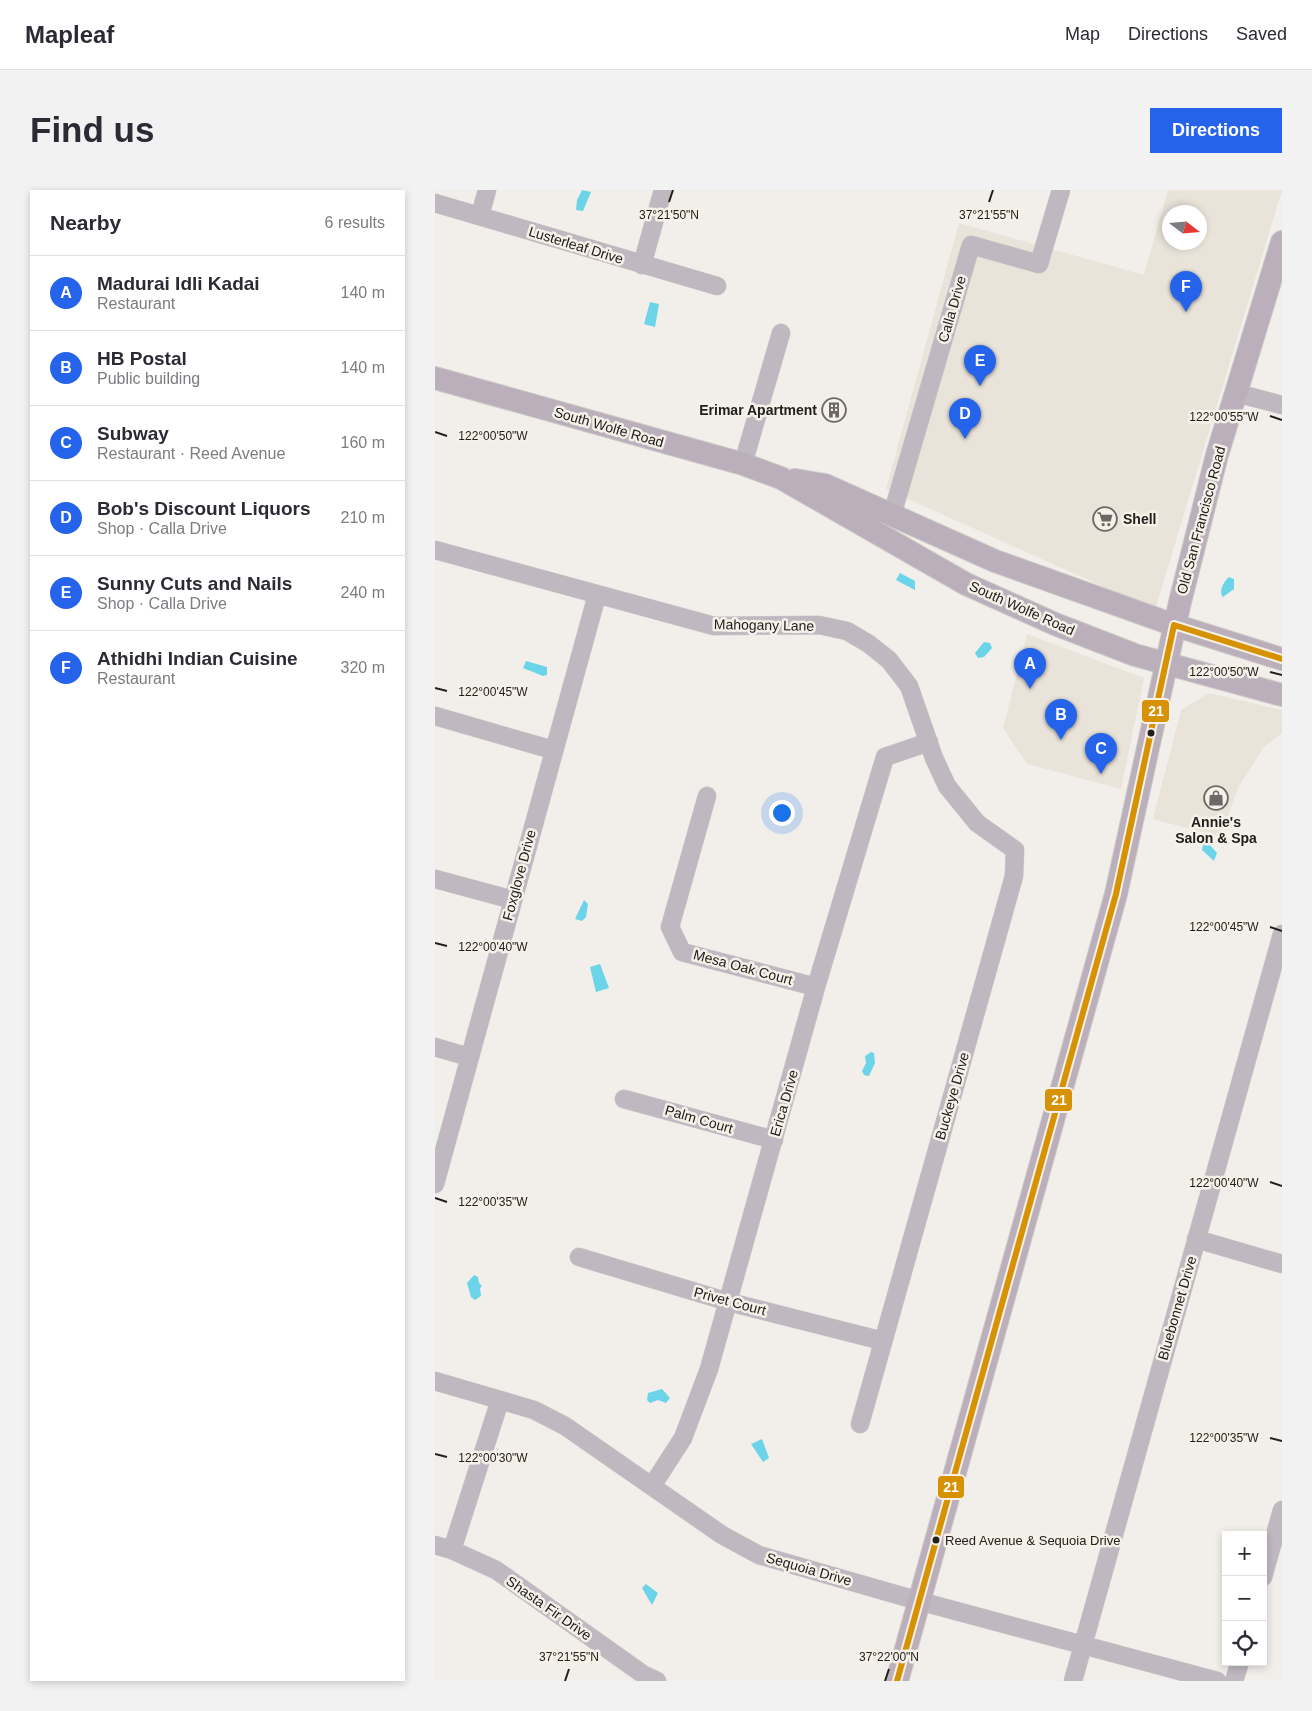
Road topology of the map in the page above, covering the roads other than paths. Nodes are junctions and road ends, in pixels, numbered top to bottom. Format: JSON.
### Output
{"nodes":[{"id":1,"x":487,"y":190,"type":"edge"},
{"id":2,"x":663,"y":190,"type":"edge"},
{"id":3,"x":1061,"y":190,"type":"edge"},
{"id":4,"x":435,"y":203,"type":"edge"},
{"id":5,"x":480,"y":216,"type":"junction"},
{"id":6,"x":1282,"y":242,"type":"edge"},
{"id":7,"x":642,"y":265,"type":"junction"},
{"id":8,"x":717,"y":286,"type":"dead end"},
{"id":9,"x":781,"y":333,"type":"dead end"},
{"id":10,"x":435,"y":378,"type":"edge"},
{"id":11,"x":1236,"y":393,"type":"junction"},
{"id":12,"x":1282,"y":405,"type":"edge"},
{"id":13,"x":743,"y":464,"type":"junction"},
{"id":14,"x":781,"y":478,"type":"junction"},
{"id":15,"x":892,"y":515,"type":"junction"},
{"id":16,"x":435,"y":550,"type":"edge"},
{"id":17,"x":597,"y":596,"type":"junction"},
{"id":18,"x":1174,"y":626,"type":"junction"},
{"id":19,"x":1282,"y":659,"type":"edge"},
{"id":20,"x":1165,"y":664,"type":"junction"},
{"id":21,"x":1282,"y":695,"type":"edge"},
{"id":22,"x":435,"y":716,"type":"edge"},
{"id":23,"x":929,"y":742,"type":"junction"},
{"id":24,"x":553,"y":750,"type":"junction"},
{"id":25,"x":707,"y":796,"type":"dead end"},
{"id":26,"x":1015,"y":850,"type":"joint"},
{"id":27,"x":435,"y":879,"type":"edge"},
{"id":28,"x":513,"y":900,"type":"junction"},
{"id":29,"x":1282,"y":934,"type":"edge"},
{"id":30,"x":816,"y":987,"type":"junction"},
{"id":31,"x":435,"y":1047,"type":"edge"},
{"id":32,"x":469,"y":1057,"type":"junction"},
{"id":33,"x":625,"y":1099,"type":"dead end"},
{"id":34,"x":774,"y":1140,"type":"junction"},
{"id":35,"x":435,"y":1184,"type":"edge"},
{"id":36,"x":1196,"y":1239,"type":"junction"},
{"id":37,"x":579,"y":1257,"type":"dead end"},
{"id":38,"x":1282,"y":1264,"type":"edge"},
{"id":39,"x":729,"y":1302,"type":"junction"},
{"id":40,"x":883,"y":1341,"type":"junction"},
{"id":41,"x":435,"y":1381,"type":"edge"},
{"id":42,"x":500,"y":1400,"type":"junction"},
{"id":43,"x":860,"y":1424,"type":"dead end"},
{"id":44,"x":652,"y":1486,"type":"junction"},
{"id":45,"x":1282,"y":1510,"type":"edge"},
{"id":46,"x":435,"y":1545,"type":"edge"},
{"id":47,"x":452,"y":1550,"type":"junction"},
{"id":48,"x":1263,"y":1576,"type":"edge"},
{"id":49,"x":919,"y":1601,"type":"junction"},
{"id":50,"x":1083,"y":1644,"type":"junction"},
{"id":51,"x":1239,"y":1666,"type":"edge"},
{"id":52,"x":657,"y":1681,"type":"edge"},
{"id":53,"x":897,"y":1681,"type":"edge"},
{"id":54,"x":1073,"y":1681,"type":"edge"},
{"id":55,"x":1217,"y":1681,"type":"edge"},
{"id":56,"x":1234,"y":1681,"type":"edge"}],
"edges":[{"from":1,"to":5,"type":"street"},
{"from":2,"to":7,"type":"street"},
{"from":3,"to":15,"type":"street","name":"Calla Drive"},
{"from":4,"to":5,"type":"street","name":"Lusterleaf Drive"},
{"from":5,"to":7,"type":"street","name":"Lusterleaf Drive"},
{"from":6,"to":11,"type":"main road","name":"Old San Francisco Road"},
{"from":7,"to":8,"type":"street","name":"Lusterleaf Drive"},
{"from":9,"to":13,"type":"street"},
{"from":10,"to":13,"type":"main road","name":"South Wolfe Road"},
{"from":11,"to":12,"type":"street"},
{"from":11,"to":18,"type":"main road","name":"Old San Francisco Road"},
{"from":13,"to":14,"type":"main road","name":"South Wolfe Road"},
{"from":14,"to":15,"type":"main road","name":"South Wolfe Road"},
{"from":14,"to":20,"type":"main road","name":"South Wolfe Road"},
{"from":15,"to":18,"type":"main road","name":"South Wolfe Road"},
{"from":16,"to":17,"type":"street","name":"Mahogany Lane"},
{"from":17,"to":23,"type":"street","name":"Mahogany Lane"},
{"from":17,"to":24,"type":"street","name":"Foxglove Drive"},
{"from":18,"to":19,"type":"main road","name":"South Wolfe Road"},
{"from":18,"to":20,"type":"main road","name":"Old San Francisco Road"},
{"from":20,"to":21,"type":"main road","name":"South Wolfe Road"},
{"from":20,"to":49,"type":"main road","name":"Old San Francisco Road"},
{"from":22,"to":24,"type":"street"},
{"from":23,"to":26,"type":"street","name":"Mahogany Lane"},
{"from":23,"to":30,"type":"street","name":"Erica Drive"},
{"from":24,"to":28,"type":"street","name":"Foxglove Drive"},
{"from":25,"to":30,"type":"street","name":"Mesa Oak Court"},
{"from":26,"to":40,"type":"street","name":"Buckeye Drive"},
{"from":27,"to":28,"type":"street"},
{"from":28,"to":32,"type":"street","name":"Foxglove Drive"},
{"from":29,"to":36,"type":"street","name":"Bluebonnet Drive"},
{"from":30,"to":34,"type":"street","name":"Erica Drive"},
{"from":31,"to":32,"type":"street"},
{"from":32,"to":35,"type":"street","name":"Foxglove Drive"},
{"from":33,"to":34,"type":"street","name":"Palm Court"},
{"from":34,"to":39,"type":"street","name":"Erica Drive"},
{"from":36,"to":38,"type":"street"},
{"from":36,"to":50,"type":"street","name":"Bluebonnet Drive"},
{"from":37,"to":39,"type":"street","name":"Privet Court"},
{"from":39,"to":40,"type":"street","name":"Privet Court"},
{"from":39,"to":44,"type":"street","name":"Erica Drive"},
{"from":40,"to":43,"type":"street","name":"Buckeye Drive"},
{"from":41,"to":42,"type":"street","name":"Sequoia Drive"},
{"from":42,"to":44,"type":"street","name":"Sequoia Drive"},
{"from":42,"to":47,"type":"street"},
{"from":44,"to":49,"type":"street","name":"Sequoia Drive"},
{"from":45,"to":48,"type":"street"},
{"from":46,"to":47,"type":"street","name":"Shasta Fir Drive"},
{"from":47,"to":52,"type":"street","name":"Shasta Fir Drive"},
{"from":49,"to":50,"type":"street","name":"Sequoia Drive"},
{"from":49,"to":53,"type":"main road","name":"Old San Francisco Road"},
{"from":50,"to":54,"type":"street","name":"Bluebonnet Drive"},
{"from":50,"to":55,"type":"street","name":"Sequoia Drive"},
{"from":51,"to":56,"type":"street"}]}
